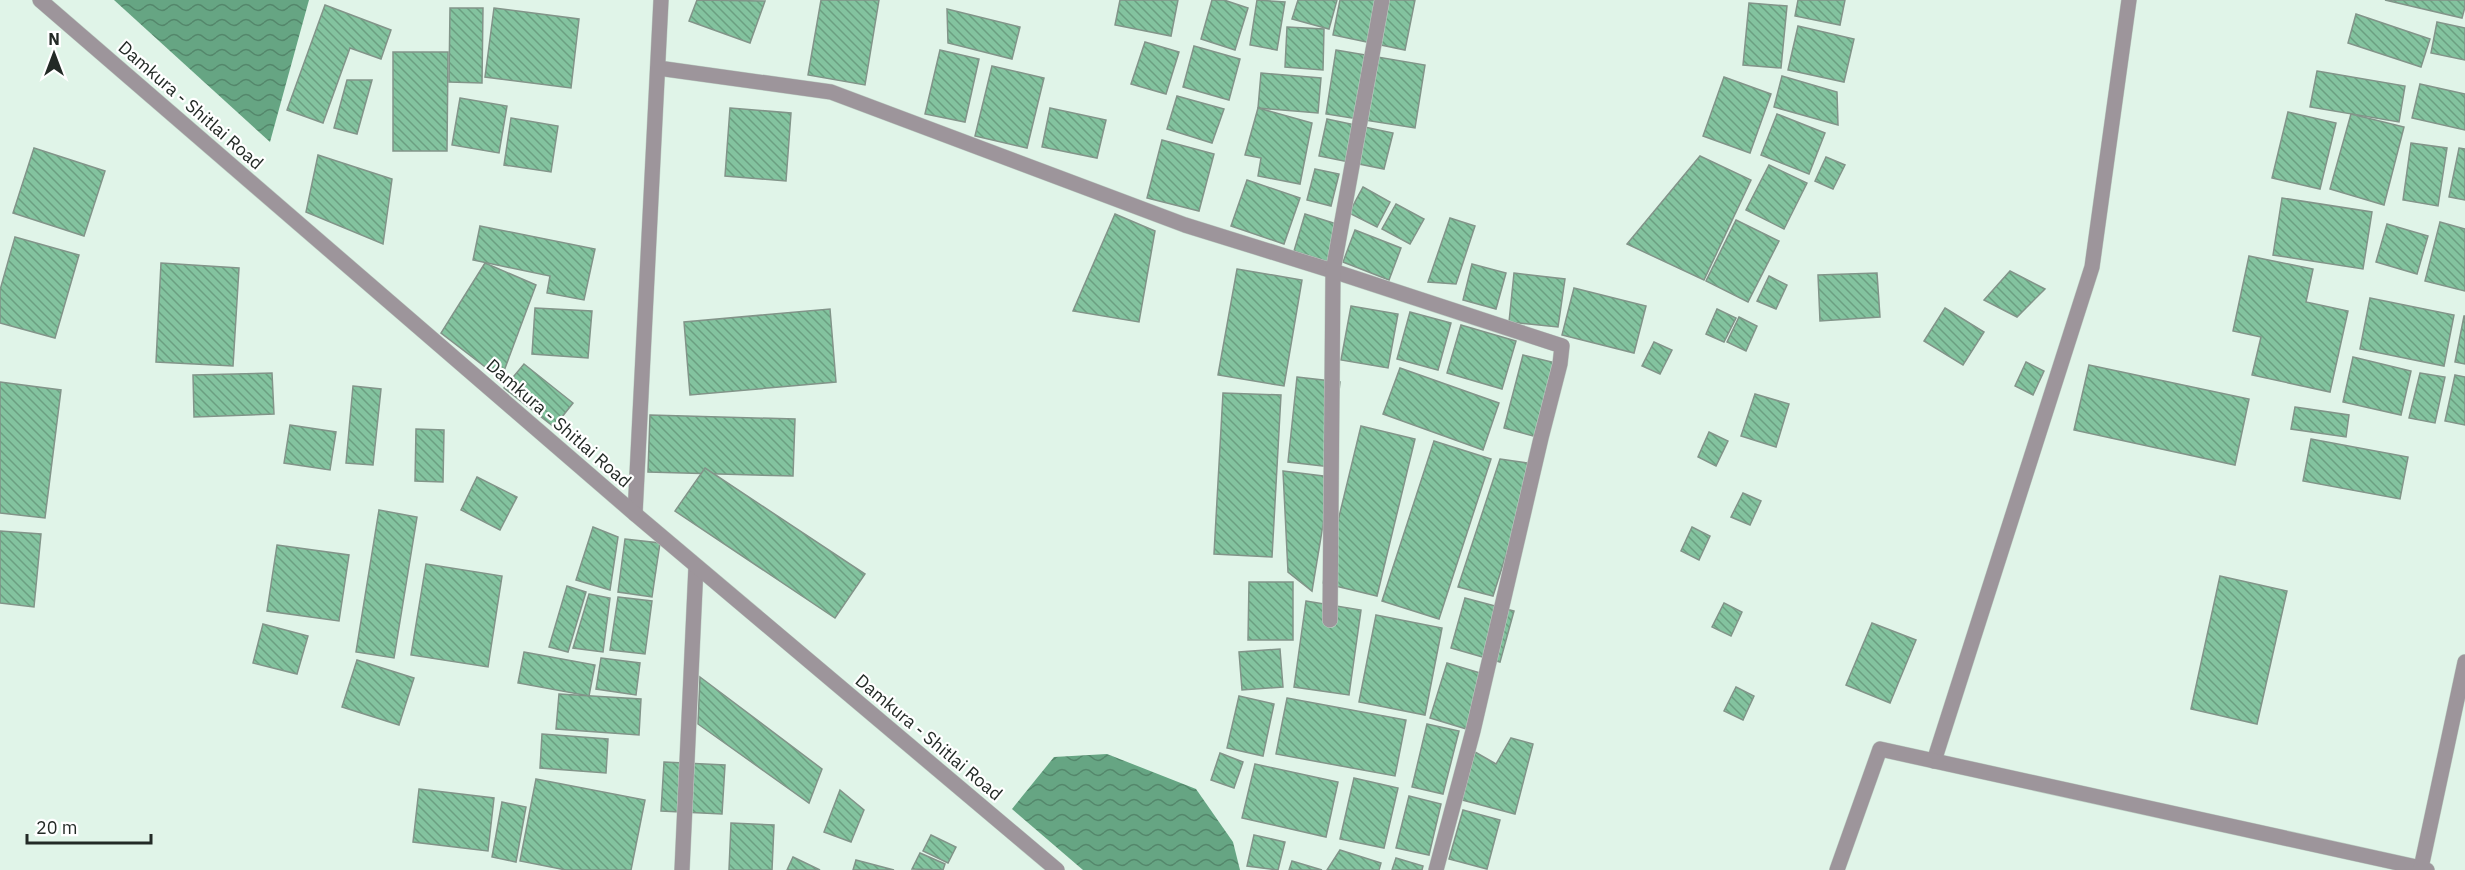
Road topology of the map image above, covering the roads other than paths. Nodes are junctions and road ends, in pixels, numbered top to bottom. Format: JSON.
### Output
{"nodes":[{"id":1,"x":40,"y":0,"type":"edge"},
{"id":2,"x":661,"y":0,"type":"edge"},
{"id":3,"x":1382,"y":0,"type":"edge"},
{"id":4,"x":2129,"y":0,"type":"edge"},
{"id":5,"x":658,"y":68,"type":"junction"},
{"id":6,"x":1333,"y":271,"type":"junction"},
{"id":7,"x":635,"y":514,"type":"junction"},
{"id":8,"x":696,"y":566,"type":"junction"},
{"id":9,"x":1330,"y":620,"type":"dead end"},
{"id":10,"x":2465,"y":662,"type":"edge"},
{"id":11,"x":1934,"y":761,"type":"junction"},
{"id":12,"x":2424,"y":869,"type":"edge"},
{"id":13,"x":682,"y":870,"type":"edge"},
{"id":14,"x":1057,"y":870,"type":"edge"},
{"id":15,"x":1436,"y":870,"type":"edge"},
{"id":16,"x":1837,"y":870,"type":"edge"}],
"edges":[{"from":1,"to":7,"type":"street","name":"Damkura - Shitlai Road"},
{"from":2,"to":5,"type":"street"},
{"from":3,"to":6,"type":"street"},
{"from":4,"to":11,"type":"street"},
{"from":5,"to":6,"type":"street"},
{"from":5,"to":7,"type":"street"},
{"from":6,"to":9,"type":"street"},
{"from":6,"to":15,"type":"street"},
{"from":7,"to":8,"type":"street","name":"Damkura - Shitlai Road"},
{"from":8,"to":13,"type":"street"},
{"from":8,"to":14,"type":"street","name":"Damkura - Shitlai Road"},
{"from":10,"to":12,"type":"street"},
{"from":11,"to":12,"type":"street"},
{"from":11,"to":16,"type":"street"}]}
